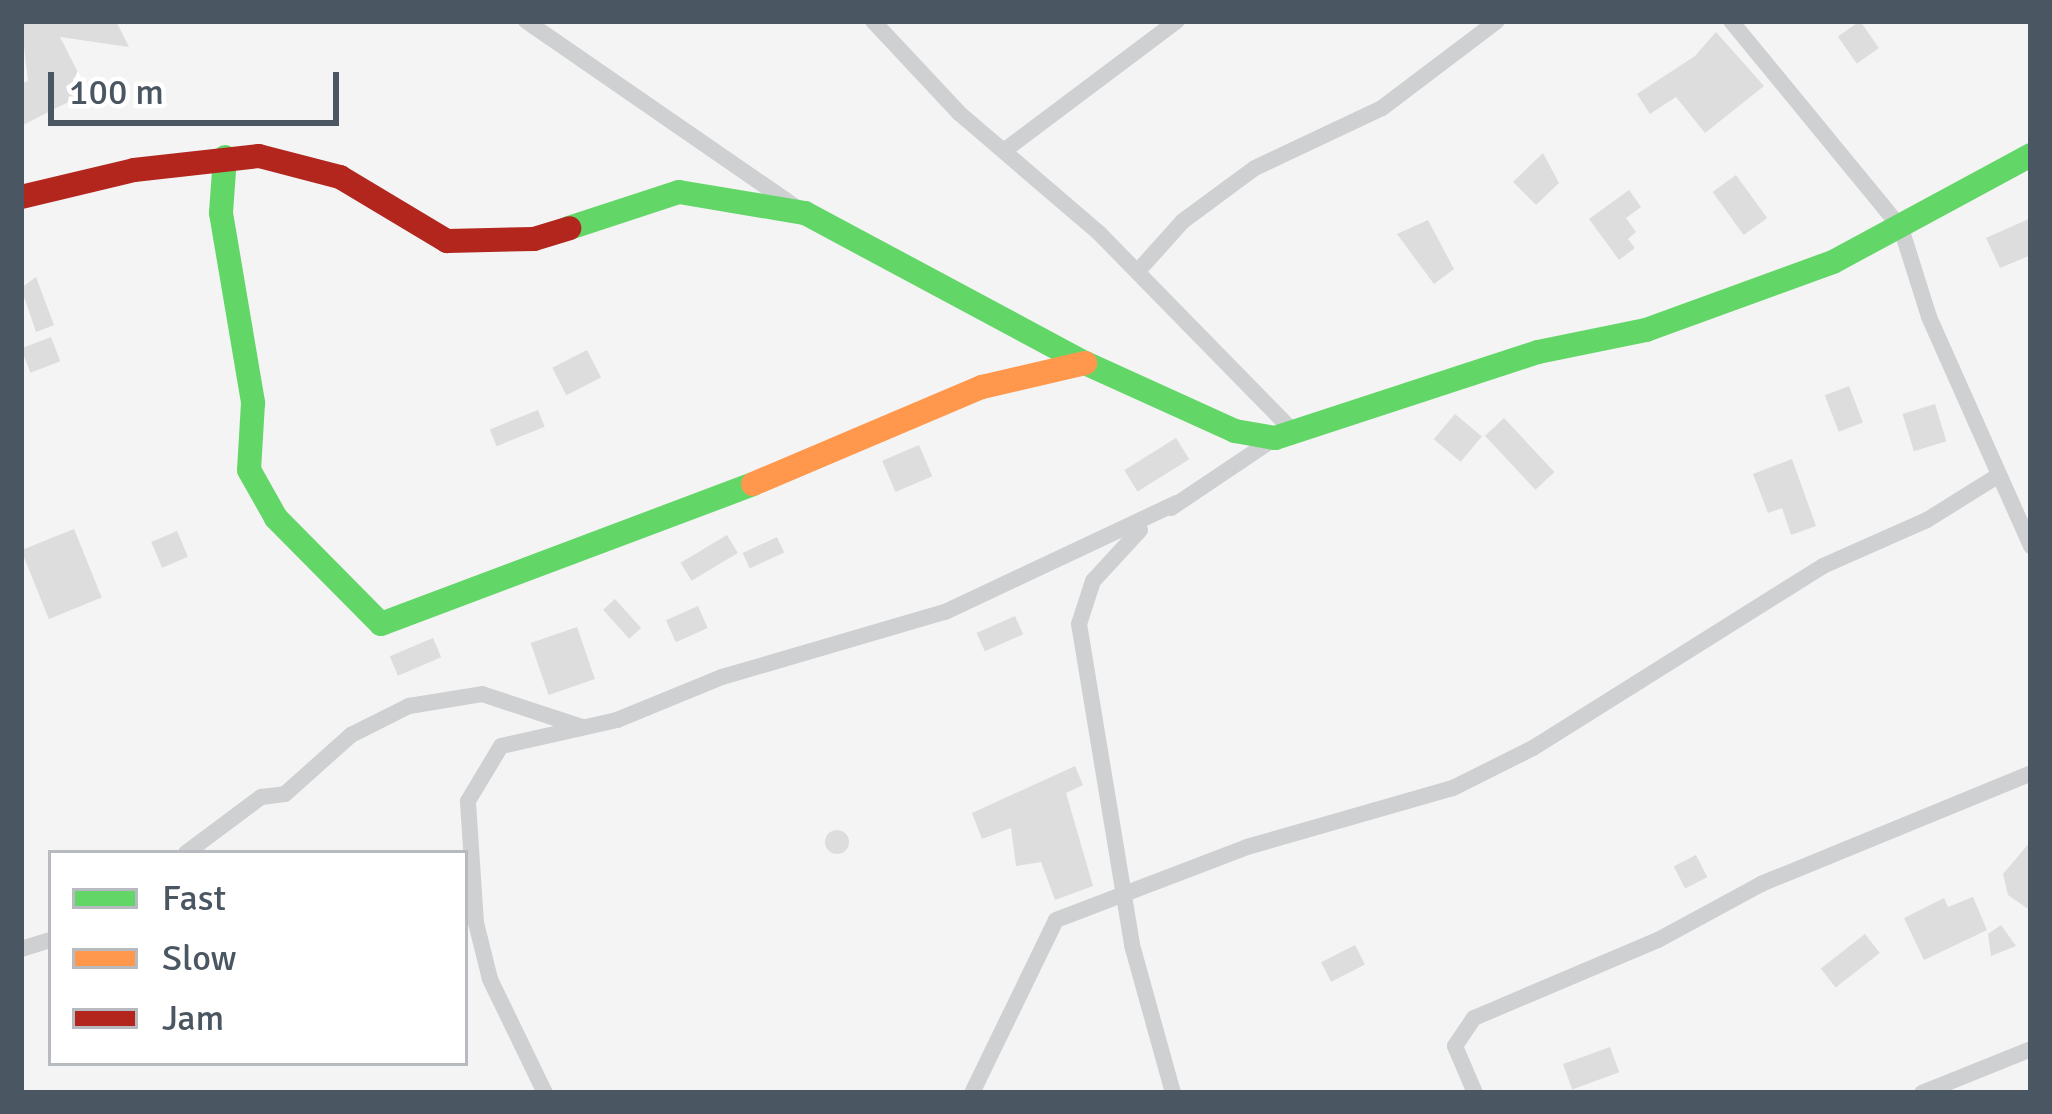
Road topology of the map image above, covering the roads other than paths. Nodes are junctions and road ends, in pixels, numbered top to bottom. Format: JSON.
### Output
{"nodes":[{"id":1,"x":526,"y":21,"type":"edge"},
{"id":2,"x":1178,"y":21,"type":"edge"},
{"id":3,"x":1497,"y":21,"type":"edge"},
{"id":4,"x":1731,"y":21,"type":"edge"},
{"id":5,"x":882,"y":24,"type":"edge"},
{"id":6,"x":1005,"y":151,"type":"junction"},
{"id":7,"x":2031,"y":154,"type":"edge"},
{"id":8,"x":225,"y":157,"type":"junction"},
{"id":9,"x":21,"y":196,"type":"edge"},
{"id":10,"x":805,"y":213,"type":"junction"},
{"id":11,"x":1901,"y":229,"type":"junction"},
{"id":12,"x":1138,"y":271,"type":"junction"},
{"id":13,"x":1085,"y":363,"type":"junction"},
{"id":14,"x":1302,"y":434,"type":"junction"},
{"id":15,"x":1275,"y":438,"type":"junction"},
{"id":16,"x":1999,"y":475,"type":"junction"},
{"id":17,"x":1178,"y":503,"type":"junction"},
{"id":18,"x":2031,"y":546,"type":"edge"},
{"id":19,"x":583,"y":727,"type":"junction"},
{"id":20,"x":2031,"y":773,"type":"edge"},
{"id":21,"x":190,"y":850,"type":"edge"},
{"id":22,"x":1125,"y":890,"type":"junction"},
{"id":23,"x":2031,"y":1049,"type":"edge"},
{"id":24,"x":1963,"y":1074,"type":"junction"},
{"id":25,"x":545,"y":1093,"type":"edge"},
{"id":26,"x":972,"y":1093,"type":"edge"},
{"id":27,"x":1173,"y":1093,"type":"edge"},
{"id":28,"x":1475,"y":1093,"type":"edge"},
{"id":29,"x":1922,"y":1093,"type":"edge"},
{"id":30,"x":1956,"y":1093,"type":"edge"}],
"edges":[{"from":1,"to":10,"type":"street"},
{"from":2,"to":6,"type":"street"},
{"from":3,"to":12,"type":"street"},
{"from":4,"to":11,"type":"street"},
{"from":5,"to":6,"type":"street"},
{"from":6,"to":12,"type":"street"},
{"from":7,"to":11,"type":"street"},
{"from":8,"to":9,"type":"street"},
{"from":8,"to":10,"type":"street"},
{"from":8,"to":13,"type":"street"},
{"from":10,"to":13,"type":"street"},
{"from":11,"to":14,"type":"street"},
{"from":11,"to":16,"type":"street"},
{"from":12,"to":14,"type":"street"},
{"from":13,"to":15,"type":"street"},
{"from":14,"to":15,"type":"street"},
{"from":15,"to":17,"type":"street"},
{"from":16,"to":18,"type":"street"},
{"from":16,"to":22,"type":"street"},
{"from":17,"to":19,"type":"street"},
{"from":17,"to":22,"type":"street"},
{"from":19,"to":21,"type":"street"},
{"from":19,"to":25,"type":"street"},
{"from":20,"to":28,"type":"street"},
{"from":22,"to":26,"type":"street"},
{"from":22,"to":27,"type":"street"},
{"from":23,"to":24,"type":"street"},
{"from":24,"to":29,"type":"street"},
{"from":24,"to":30,"type":"street"}]}
